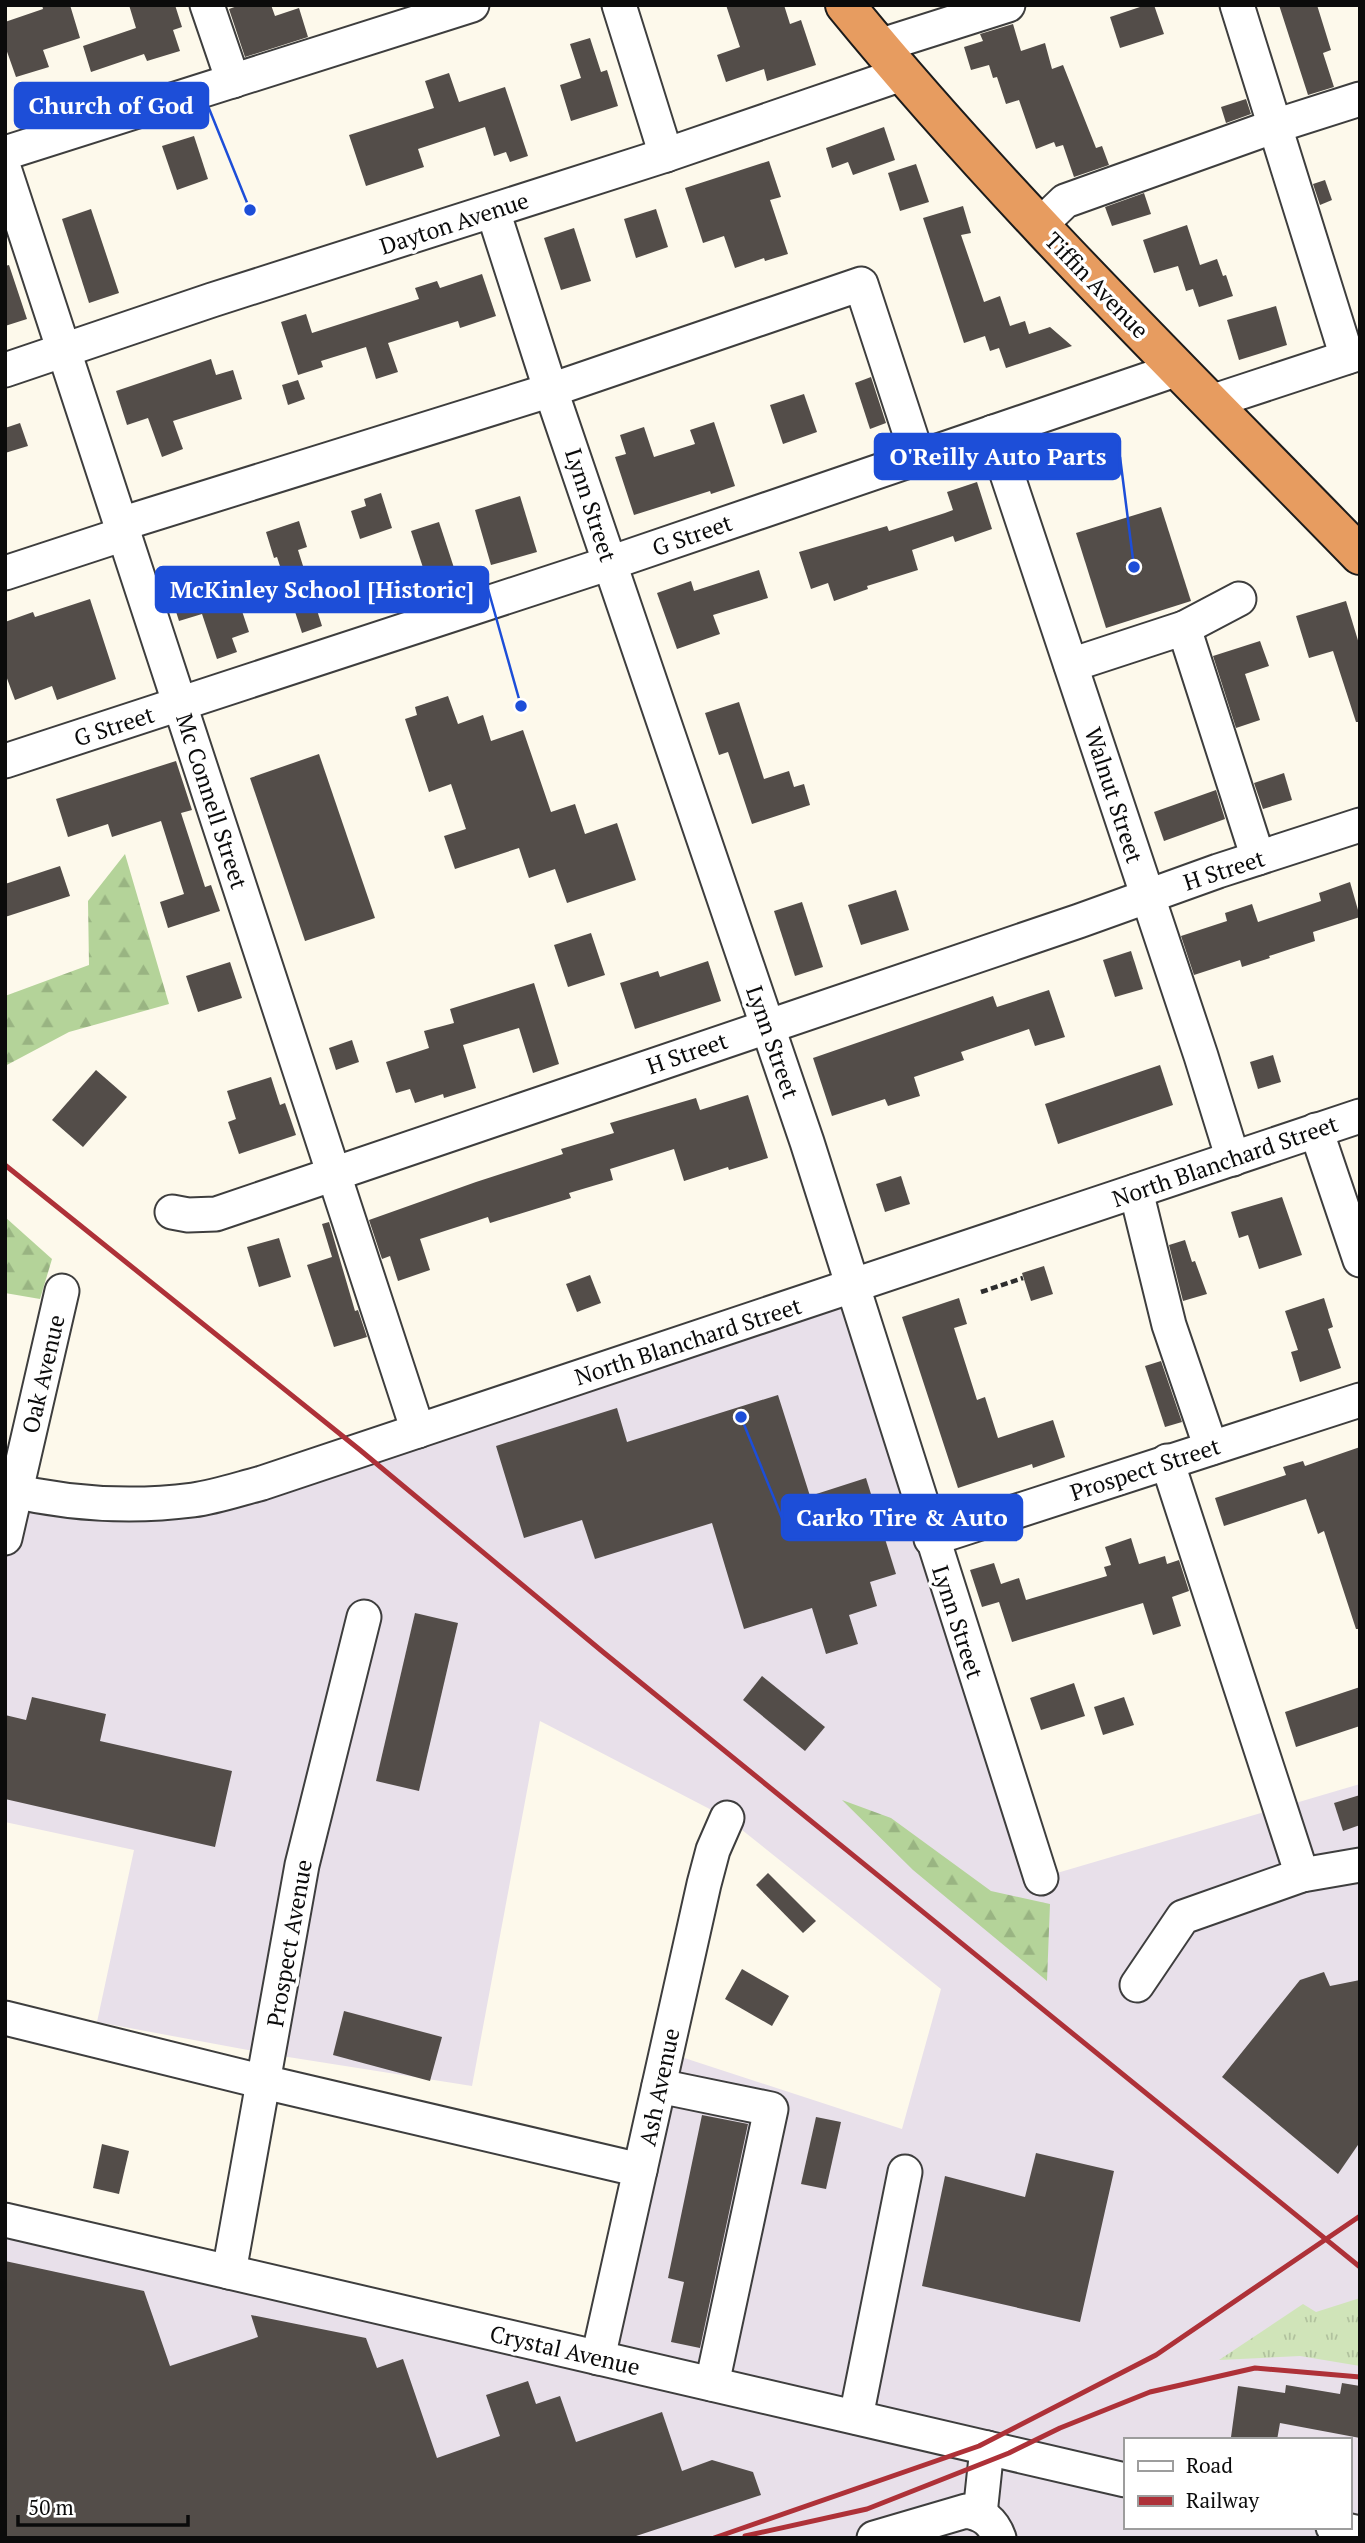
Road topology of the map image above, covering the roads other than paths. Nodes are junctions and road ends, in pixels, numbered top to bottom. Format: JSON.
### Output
{"nodes":[{"id":1,"x":207,"y":5,"type":"edge"},
{"id":2,"x":472,"y":5,"type":"edge"},
{"id":3,"x":619,"y":5,"type":"edge"},
{"id":4,"x":845,"y":5,"type":"edge"},
{"id":5,"x":1008,"y":5,"type":"edge"},
{"id":6,"x":1237,"y":5,"type":"edge"},
{"id":7,"x":891,"y":60,"type":"junction"},
{"id":8,"x":233,"y":81,"type":"junction"},
{"id":9,"x":1360,"y":99,"type":"edge"},
{"id":10,"x":1275,"y":126,"type":"junction"},
{"id":11,"x":5,"y":153,"type":"edge"},
{"id":12,"x":666,"y":155,"type":"junction"},
{"id":13,"x":5,"y":171,"type":"edge"},
{"id":14,"x":493,"y":211,"type":"junction"},
{"id":15,"x":1040,"y":225,"type":"junction"},
{"id":16,"x":63,"y":351,"type":"junction"},
{"id":17,"x":1354,"y":355,"type":"edge"},
{"id":18,"x":1178,"y":369,"type":"junction"},
{"id":19,"x":5,"y":370,"type":"edge"},
{"id":20,"x":551,"y":390,"type":"junction"},
{"id":21,"x":1211,"y":402,"type":"junction"},
{"id":22,"x":993,"y":432,"type":"junction"},
{"id":23,"x":918,"y":458,"type":"junction"},
{"id":24,"x":122,"y":529,"type":"junction"},
{"id":25,"x":1360,"y":555,"type":"edge"},
{"id":26,"x":610,"y":563,"type":"junction"},
{"id":27,"x":5,"y":573,"type":"edge"},
{"id":28,"x":1238,"y":599,"type":"dead end"},
{"id":29,"x":1184,"y":628,"type":"junction"},
{"id":30,"x":1071,"y":665,"type":"junction"},
{"id":31,"x":180,"y":705,"type":"junction"},
{"id":32,"x":5,"y":761,"type":"edge"},
{"id":33,"x":1360,"y":825,"type":"edge"},
{"id":34,"x":1258,"y":858,"type":"junction"},
{"id":35,"x":1148,"y":895,"type":"junction"},
{"id":36,"x":767,"y":1026,"type":"junction"},
{"id":37,"x":1360,"y":1116,"type":"edge"},
{"id":38,"x":1316,"y":1130,"type":"junction"},
{"id":39,"x":1233,"y":1159,"type":"junction"},
{"id":40,"x":335,"y":1172,"type":"junction"},
{"id":41,"x":1136,"y":1191,"type":"junction"},
{"id":42,"x":172,"y":1212,"type":"dead end"},
{"id":43,"x":1360,"y":1260,"type":"edge"},
{"id":44,"x":852,"y":1286,"type":"junction"},
{"id":45,"x":62,"y":1291,"type":"dead end"},
{"id":46,"x":1360,"y":1400,"type":"edge"},
{"id":47,"x":418,"y":1431,"type":"junction"},
{"id":48,"x":1211,"y":1448,"type":"junction"},
{"id":49,"x":1167,"y":1461,"type":"junction"},
{"id":50,"x":10,"y":1490,"type":"edge"},
{"id":51,"x":5,"y":1538,"type":"edge"},
{"id":52,"x":931,"y":1539,"type":"junction"},
{"id":53,"x":364,"y":1617,"type":"dead end"},
{"id":54,"x":727,"y":1818,"type":"dead end"},
{"id":55,"x":1360,"y":1865,"type":"edge"},
{"id":56,"x":1302,"y":1875,"type":"junction"},
{"id":57,"x":1041,"y":1878,"type":"dead end"},
{"id":58,"x":1137,"y":1985,"type":"dead end"},
{"id":59,"x":5,"y":2018,"type":"edge"},
{"id":60,"x":264,"y":2082,"type":"junction"},
{"id":61,"x":659,"y":2085,"type":"junction"},
{"id":62,"x":640,"y":2170,"type":"junction"},
{"id":63,"x":905,"y":2172,"type":"dead end"},
{"id":64,"x":5,"y":2220,"type":"edge"},
{"id":65,"x":229,"y":2272,"type":"junction"},
{"id":66,"x":597,"y":2358,"type":"junction"},
{"id":67,"x":712,"y":2384,"type":"junction"},
{"id":68,"x":856,"y":2417,"type":"junction"},
{"id":69,"x":987,"y":2448,"type":"junction"},
{"id":70,"x":1124,"y":2480,"type":"edge"},
{"id":71,"x":989,"y":2526,"type":"edge"},
{"id":72,"x":1342,"y":2529,"type":"edge"},
{"id":73,"x":1360,"y":2533,"type":"edge"},
{"id":74,"x":874,"y":2538,"type":"edge"}],
"edges":[{"from":1,"to":8,"type":"street"},
{"from":2,"to":8,"type":"street"},
{"from":3,"to":12,"type":"street"},
{"from":4,"to":7,"type":"highway","name":"Tiffin Avenue"},
{"from":5,"to":7,"type":"street","name":"Dayton Avenue"},
{"from":6,"to":10,"type":"street"},
{"from":7,"to":12,"type":"street","name":"Dayton Avenue"},
{"from":7,"to":15,"type":"highway","name":"Tiffin Avenue"},
{"from":8,"to":11,"type":"street"},
{"from":9,"to":10,"type":"street"},
{"from":10,"to":15,"type":"street"},
{"from":10,"to":17,"type":"street"},
{"from":12,"to":14,"type":"street","name":"Dayton Avenue"},
{"from":13,"to":16,"type":"street","name":"Mc Connell Street"},
{"from":14,"to":16,"type":"street","name":"Dayton Avenue"},
{"from":14,"to":20,"type":"street","name":"Lynn Street"},
{"from":15,"to":18,"type":"highway","name":"Tiffin Avenue"},
{"from":16,"to":19,"type":"street","name":"Dayton Avenue"},
{"from":16,"to":24,"type":"street","name":"Mc Connell Street"},
{"from":17,"to":21,"type":"street"},
{"from":18,"to":21,"type":"highway","name":"Tiffin Avenue"},
{"from":18,"to":22,"type":"street","name":"G Street"},
{"from":20,"to":23,"type":"street"},
{"from":20,"to":24,"type":"street"},
{"from":20,"to":26,"type":"street","name":"Lynn Street"},
{"from":21,"to":25,"type":"highway","name":"Tiffin Avenue"},
{"from":22,"to":23,"type":"street","name":"G Street"},
{"from":22,"to":30,"type":"street","name":"Walnut Street"},
{"from":23,"to":26,"type":"street","name":"G Street"},
{"from":24,"to":27,"type":"street"},
{"from":24,"to":31,"type":"street","name":"Mc Connell Street"},
{"from":26,"to":31,"type":"street","name":"G Street"},
{"from":26,"to":36,"type":"street","name":"Lynn Street"},
{"from":28,"to":29,"type":"street"},
{"from":29,"to":30,"type":"street"},
{"from":29,"to":34,"type":"street"},
{"from":30,"to":35,"type":"street","name":"Walnut Street"},
{"from":31,"to":32,"type":"street","name":"G Street"},
{"from":31,"to":40,"type":"street","name":"Mc Connell Street"},
{"from":33,"to":34,"type":"street","name":"H Street"},
{"from":34,"to":35,"type":"street","name":"H Street"},
{"from":35,"to":36,"type":"street","name":"H Street"},
{"from":35,"to":39,"type":"street","name":"Walnut Street"},
{"from":36,"to":40,"type":"street","name":"H Street"},
{"from":36,"to":44,"type":"street","name":"Lynn Street"},
{"from":37,"to":38,"type":"street","name":"North Blanchard Street"},
{"from":38,"to":39,"type":"street","name":"North Blanchard Street"},
{"from":38,"to":43,"type":"street"},
{"from":39,"to":41,"type":"street","name":"North Blanchard Street"},
{"from":40,"to":42,"type":"street","name":"H Street"},
{"from":40,"to":47,"type":"street","name":"Mc Connell Street"},
{"from":41,"to":44,"type":"street","name":"North Blanchard Street"},
{"from":41,"to":48,"type":"street"},
{"from":44,"to":47,"type":"street","name":"North Blanchard Street"},
{"from":44,"to":52,"type":"street","name":"Lynn Street"},
{"from":45,"to":50,"type":"street","name":"Oak Avenue"},
{"from":46,"to":48,"type":"street","name":"Prospect Street"},
{"from":47,"to":50,"type":"street","name":"North Blanchard Street"},
{"from":48,"to":49,"type":"street","name":"Prospect Street"},
{"from":49,"to":52,"type":"street","name":"Prospect Street"},
{"from":49,"to":56,"type":"street"},
{"from":50,"to":51,"type":"street","name":"Oak Avenue"},
{"from":52,"to":57,"type":"street","name":"Lynn Street"},
{"from":53,"to":60,"type":"street","name":"Prospect Avenue"},
{"from":54,"to":61,"type":"street","name":"Ash Avenue"},
{"from":55,"to":56,"type":"street"},
{"from":56,"to":58,"type":"street"},
{"from":59,"to":60,"type":"street"},
{"from":60,"to":62,"type":"street"},
{"from":60,"to":65,"type":"street","name":"Prospect Avenue"},
{"from":61,"to":62,"type":"street","name":"Ash Avenue"},
{"from":61,"to":67,"type":"street"},
{"from":62,"to":66,"type":"street","name":"Ash Avenue"},
{"from":63,"to":68,"type":"street"},
{"from":64,"to":65,"type":"street","name":"Crystal Avenue"},
{"from":65,"to":66,"type":"street","name":"Crystal Avenue"},
{"from":66,"to":67,"type":"street","name":"Crystal Avenue"},
{"from":67,"to":68,"type":"street","name":"Crystal Avenue"},
{"from":68,"to":69,"type":"street","name":"Crystal Avenue"},
{"from":69,"to":70,"type":"street","name":"Crystal Avenue"},
{"from":69,"to":71,"type":"street"},
{"from":71,"to":74,"type":"street"},
{"from":72,"to":73,"type":"street"}]}
